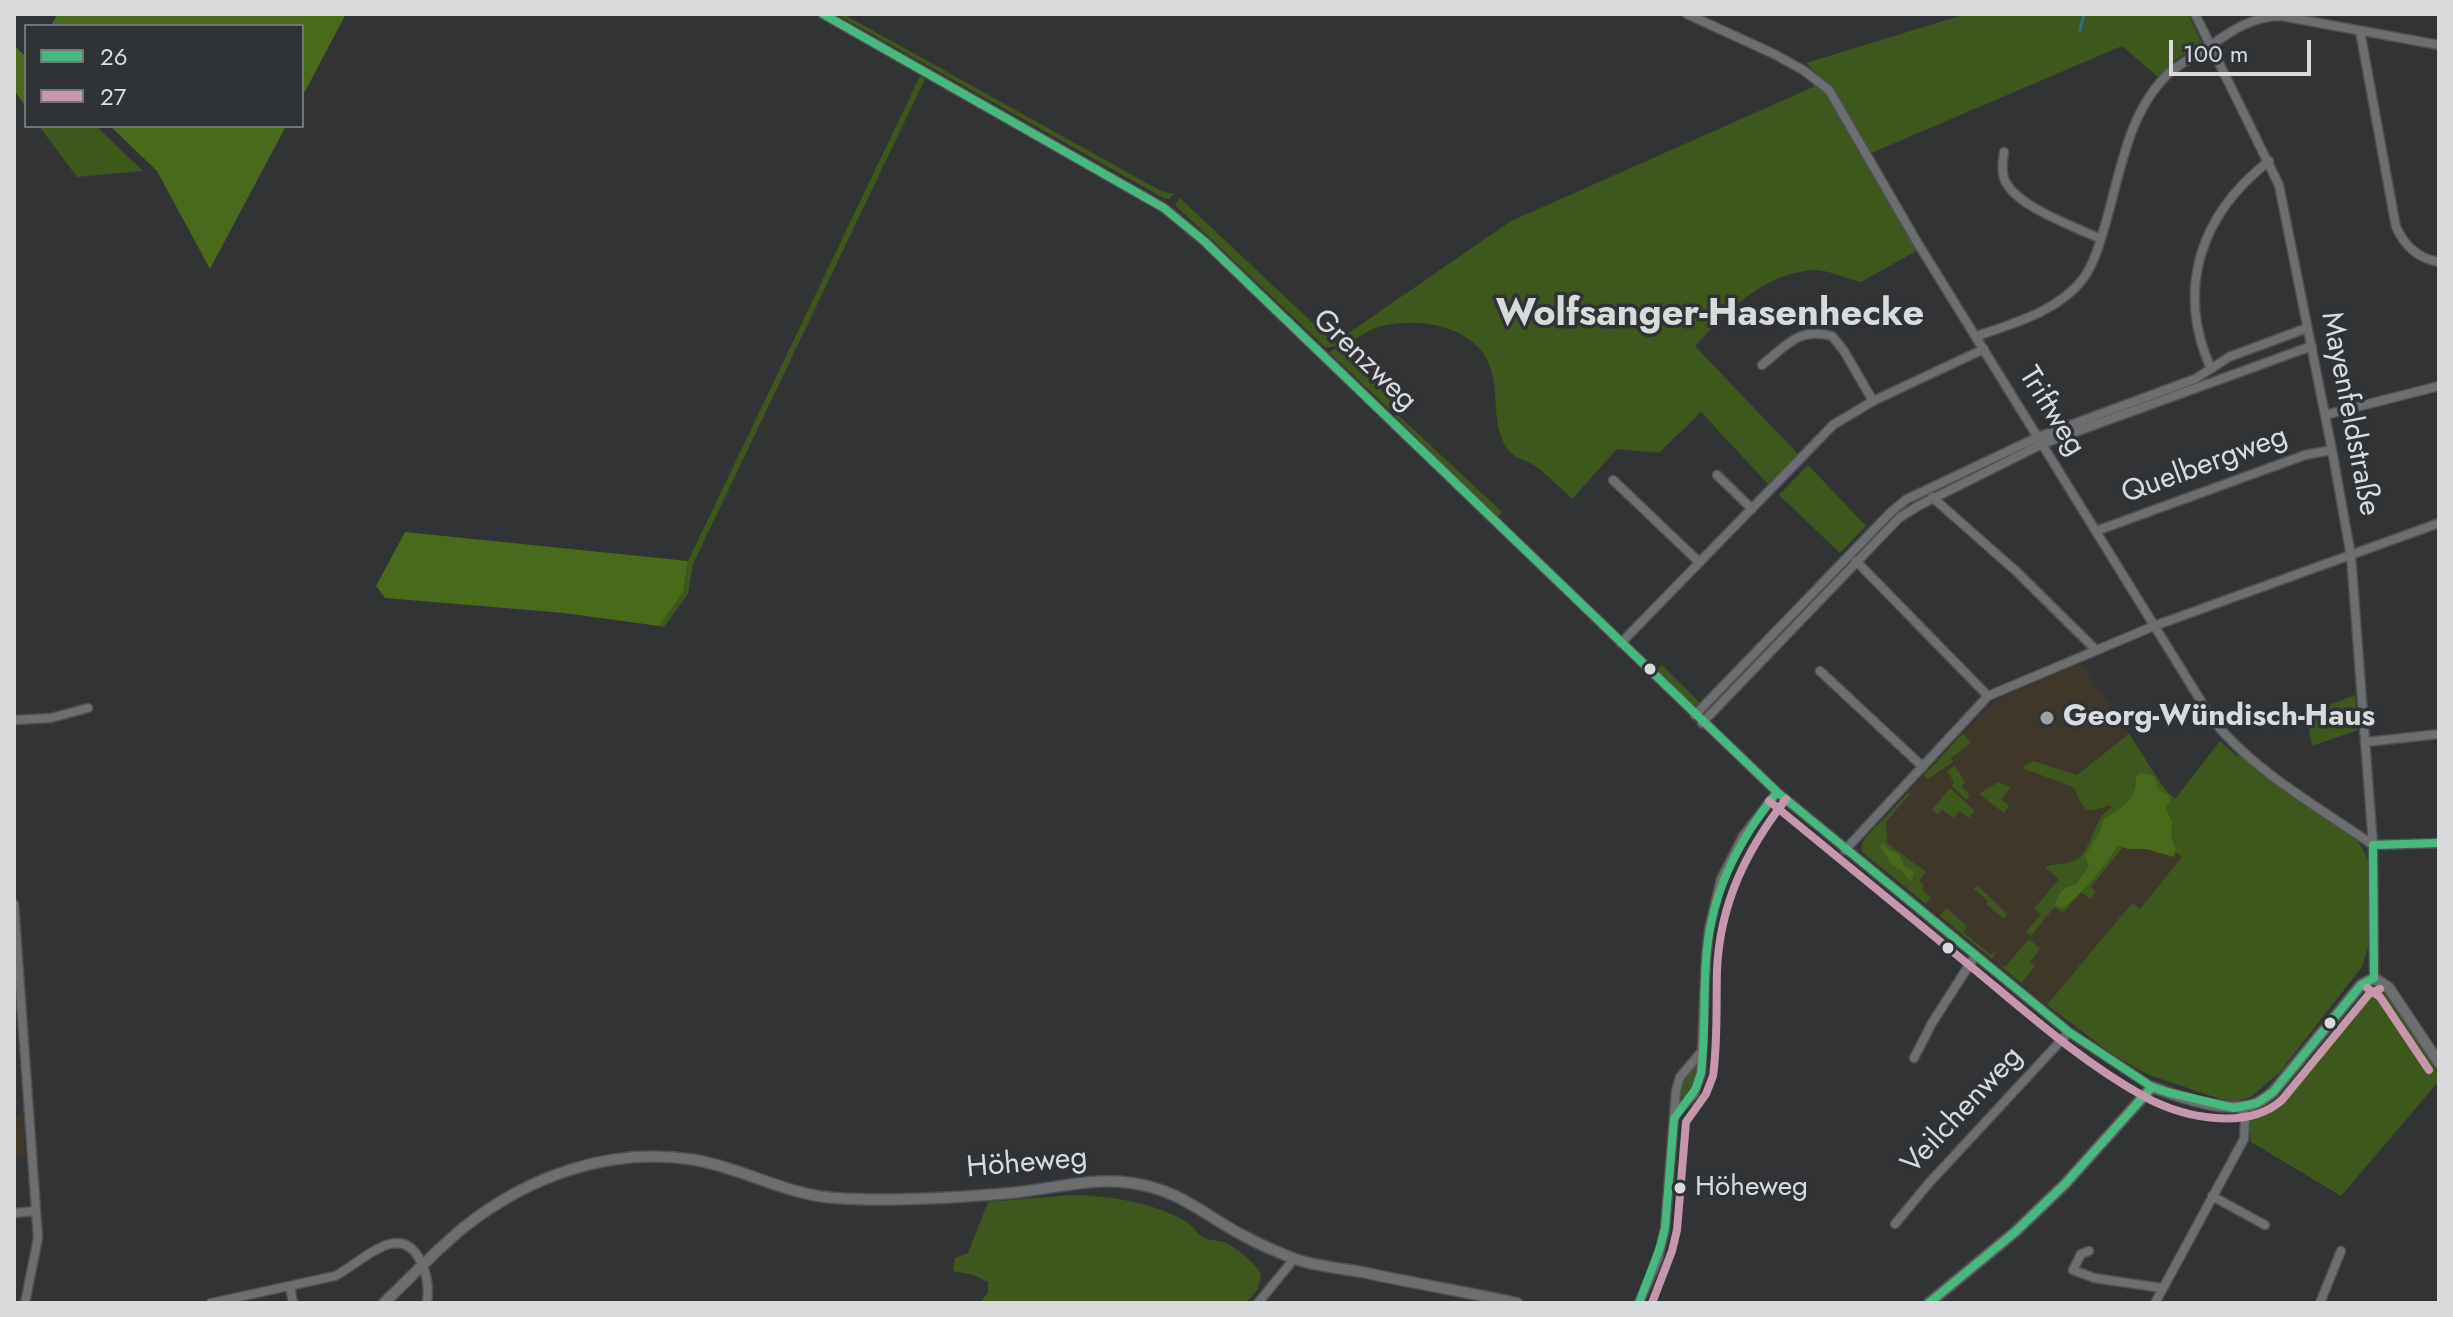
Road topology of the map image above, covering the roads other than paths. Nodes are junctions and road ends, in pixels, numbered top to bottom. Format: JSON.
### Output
{"nodes":[{"id":1,"x":823,"y":14,"type":"edge"},
{"id":2,"x":1687,"y":14,"type":"edge"},
{"id":3,"x":2195,"y":14,"type":"edge"},
{"id":4,"x":2360,"y":31,"type":"junction"},
{"id":5,"x":2439,"y":45,"type":"edge"},
{"id":6,"x":2210,"y":46,"type":"junction"},
{"id":7,"x":2004,"y":152,"type":"dead end"},
{"id":8,"x":2269,"y":161,"type":"junction"},
{"id":9,"x":2101,"y":239,"type":"junction"},
{"id":10,"x":2439,"y":262,"type":"edge"},
{"id":11,"x":2307,"y":328,"type":"junction"},
{"id":12,"x":1977,"y":336,"type":"junction"},
{"id":13,"x":2312,"y":346,"type":"junction"},
{"id":14,"x":1984,"y":349,"type":"junction"},
{"id":15,"x":1762,"y":365,"type":"dead end"},
{"id":16,"x":2211,"y":369,"type":"junction"},
{"id":17,"x":2439,"y":386,"type":"edge"},
{"id":18,"x":1873,"y":401,"type":"junction"},
{"id":19,"x":2325,"y":415,"type":"junction"},
{"id":20,"x":2040,"y":440,"type":"junction"},
{"id":21,"x":2332,"y":450,"type":"junction"},
{"id":22,"x":1717,"y":475,"type":"dead end"},
{"id":23,"x":1613,"y":480,"type":"dead end"},
{"id":24,"x":1932,"y":497,"type":"junction"},
{"id":25,"x":1752,"y":509,"type":"junction"},
{"id":26,"x":2439,"y":523,"type":"edge"},
{"id":27,"x":2096,"y":531,"type":"junction"},
{"id":28,"x":2351,"y":556,"type":"junction"},
{"id":29,"x":1856,"y":561,"type":"junction"},
{"id":30,"x":1699,"y":562,"type":"junction"},
{"id":31,"x":2154,"y":626,"type":"junction"},
{"id":32,"x":1621,"y":643,"type":"junction"},
{"id":33,"x":2096,"y":650,"type":"junction"},
{"id":34,"x":1820,"y":671,"type":"dead end"},
{"id":35,"x":1988,"y":696,"type":"junction"},
{"id":36,"x":88,"y":708,"type":"dead end"},
{"id":37,"x":1695,"y":715,"type":"junction"},
{"id":38,"x":14,"y":720,"type":"edge"},
{"id":39,"x":1702,"y":723,"type":"junction"},
{"id":40,"x":2439,"y":734,"type":"edge"},
{"id":41,"x":2366,"y":742,"type":"junction"},
{"id":42,"x":1923,"y":767,"type":"junction"},
{"id":43,"x":1777,"y":792,"type":"junction"},
{"id":44,"x":2439,"y":843,"type":"edge"},
{"id":45,"x":2373,"y":845,"type":"junction"},
{"id":46,"x":1845,"y":850,"type":"junction"},
{"id":47,"x":14,"y":904,"type":"edge"},
{"id":48,"x":1975,"y":956,"type":"junction"},
{"id":49,"x":2374,"y":978,"type":"junction"},
{"id":50,"x":2069,"y":1032,"type":"junction"},
{"id":51,"x":1702,"y":1051,"type":"junction"},
{"id":52,"x":1914,"y":1058,"type":"dead end"},
{"id":53,"x":2439,"y":1063,"type":"edge"},
{"id":54,"x":26,"y":1071,"type":"junction"},
{"id":55,"x":14,"y":1073,"type":"edge"},
{"id":56,"x":2152,"y":1087,"type":"junction"},
{"id":57,"x":2242,"y":1107,"type":"junction"},
{"id":58,"x":1675,"y":1114,"type":"junction"},
{"id":59,"x":2212,"y":1196,"type":"junction"},
{"id":60,"x":36,"y":1211,"type":"junction"},
{"id":61,"x":14,"y":1213,"type":"edge"},
{"id":62,"x":1895,"y":1224,"type":"dead end"},
{"id":63,"x":2265,"y":1225,"type":"dead end"},
{"id":64,"x":2089,"y":1251,"type":"dead end"},
{"id":65,"x":2341,"y":1251,"type":"dead end"},
{"id":66,"x":1294,"y":1259,"type":"junction"},
{"id":67,"x":423,"y":1266,"type":"junction"},
{"id":68,"x":290,"y":1286,"type":"junction"},
{"id":69,"x":2162,"y":1288,"type":"junction"},
{"id":70,"x":25,"y":1303,"type":"edge"},
{"id":71,"x":211,"y":1303,"type":"edge"},
{"id":72,"x":293,"y":1303,"type":"edge"},
{"id":73,"x":384,"y":1303,"type":"edge"},
{"id":74,"x":427,"y":1303,"type":"edge"},
{"id":75,"x":1258,"y":1303,"type":"edge"},
{"id":76,"x":1517,"y":1303,"type":"edge"},
{"id":77,"x":1639,"y":1303,"type":"edge"},
{"id":78,"x":1929,"y":1303,"type":"edge"},
{"id":79,"x":2155,"y":1303,"type":"edge"},
{"id":80,"x":2320,"y":1303,"type":"edge"}],
"edges":[{"from":1,"to":32,"type":"street","name":"Grenzweg"},
{"from":2,"to":12,"type":"street","name":"Triftweg"},
{"from":3,"to":6,"type":"street","name":"Mayenfeldstraße"},
{"from":4,"to":5,"type":"street"},
{"from":4,"to":6,"type":"street"},
{"from":4,"to":10,"type":"street"},
{"from":6,"to":8,"type":"street","name":"Mayenfeldstraße"},
{"from":6,"to":9,"type":"street"},
{"from":7,"to":9,"type":"street"},
{"from":8,"to":11,"type":"street","name":"Mayenfeldstraße"},
{"from":8,"to":16,"type":"street"},
{"from":9,"to":12,"type":"street"},
{"from":11,"to":13,"type":"street","name":"Mayenfeldstraße"},
{"from":11,"to":16,"type":"street"},
{"from":12,"to":14,"type":"street","name":"Triftweg"},
{"from":13,"to":19,"type":"street","name":"Mayenfeldstraße"},
{"from":13,"to":20,"type":"street"},
{"from":14,"to":18,"type":"street"},
{"from":14,"to":20,"type":"street","name":"Triftweg"},
{"from":15,"to":18,"type":"street"},
{"from":16,"to":20,"type":"street"},
{"from":17,"to":19,"type":"street"},
{"from":18,"to":25,"type":"street"},
{"from":19,"to":21,"type":"street","name":"Mayenfeldstraße"},
{"from":20,"to":24,"type":"street"},
{"from":20,"to":27,"type":"street","name":"Triftweg"},
{"from":20,"to":37,"type":"street"},
{"from":21,"to":27,"type":"street","name":"Quelbergweg"},
{"from":21,"to":28,"type":"street","name":"Mayenfeldstraße"},
{"from":22,"to":25,"type":"street"},
{"from":23,"to":30,"type":"street"},
{"from":24,"to":29,"type":"street"},
{"from":24,"to":33,"type":"street"},
{"from":25,"to":30,"type":"street"},
{"from":26,"to":28,"type":"street"},
{"from":27,"to":31,"type":"street","name":"Triftweg"},
{"from":28,"to":31,"type":"street"},
{"from":28,"to":41,"type":"street","name":"Mayenfeldstraße"},
{"from":29,"to":35,"type":"street"},
{"from":29,"to":39,"type":"street"},
{"from":30,"to":32,"type":"street"},
{"from":31,"to":33,"type":"street"},
{"from":31,"to":45,"type":"street","name":"Triftweg"},
{"from":32,"to":37,"type":"street","name":"Grenzweg"},
{"from":33,"to":35,"type":"street"},
{"from":34,"to":42,"type":"street"},
{"from":35,"to":42,"type":"street"},
{"from":36,"to":38,"type":"street"},
{"from":37,"to":39,"type":"street","name":"Grenzweg"},
{"from":39,"to":43,"type":"street","name":"Grenzweg"},
{"from":40,"to":41,"type":"street"},
{"from":41,"to":45,"type":"street","name":"Mayenfeldstraße"},
{"from":42,"to":46,"type":"street"},
{"from":43,"to":46,"type":"street","name":"Grenzweg"},
{"from":43,"to":51,"type":"street"},
{"from":44,"to":45,"type":"street"},
{"from":45,"to":49,"type":"street","name":"Mayenfeldstraße"},
{"from":46,"to":48,"type":"street","name":"Grenzweg"},
{"from":47,"to":54,"type":"street"},
{"from":48,"to":50,"type":"street","name":"Grenzweg"},
{"from":48,"to":52,"type":"street"},
{"from":49,"to":53,"type":"street"},
{"from":49,"to":57,"type":"street"},
{"from":50,"to":56,"type":"street","name":"Grenzweg"},
{"from":50,"to":62,"type":"street","name":"Veilchenweg"},
{"from":51,"to":58,"type":"street"},
{"from":51,"to":58,"type":"street"},
{"from":54,"to":55,"type":"street"},
{"from":54,"to":60,"type":"street"},
{"from":56,"to":57,"type":"street"},
{"from":56,"to":78,"type":"street"},
{"from":57,"to":59,"type":"street"},
{"from":58,"to":77,"type":"street"},
{"from":59,"to":63,"type":"street"},
{"from":59,"to":69,"type":"street"},
{"from":60,"to":61,"type":"street"},
{"from":60,"to":70,"type":"street"},
{"from":64,"to":69,"type":"street"},
{"from":65,"to":80,"type":"street"},
{"from":66,"to":67,"type":"street","name":"Höheweg"},
{"from":66,"to":75,"type":"street"},
{"from":66,"to":76,"type":"street","name":"Höheweg"},
{"from":67,"to":68,"type":"street"},
{"from":67,"to":73,"type":"street","name":"Höheweg"},
{"from":67,"to":74,"type":"street"},
{"from":68,"to":71,"type":"street"},
{"from":68,"to":72,"type":"street"},
{"from":69,"to":79,"type":"street"}]}
